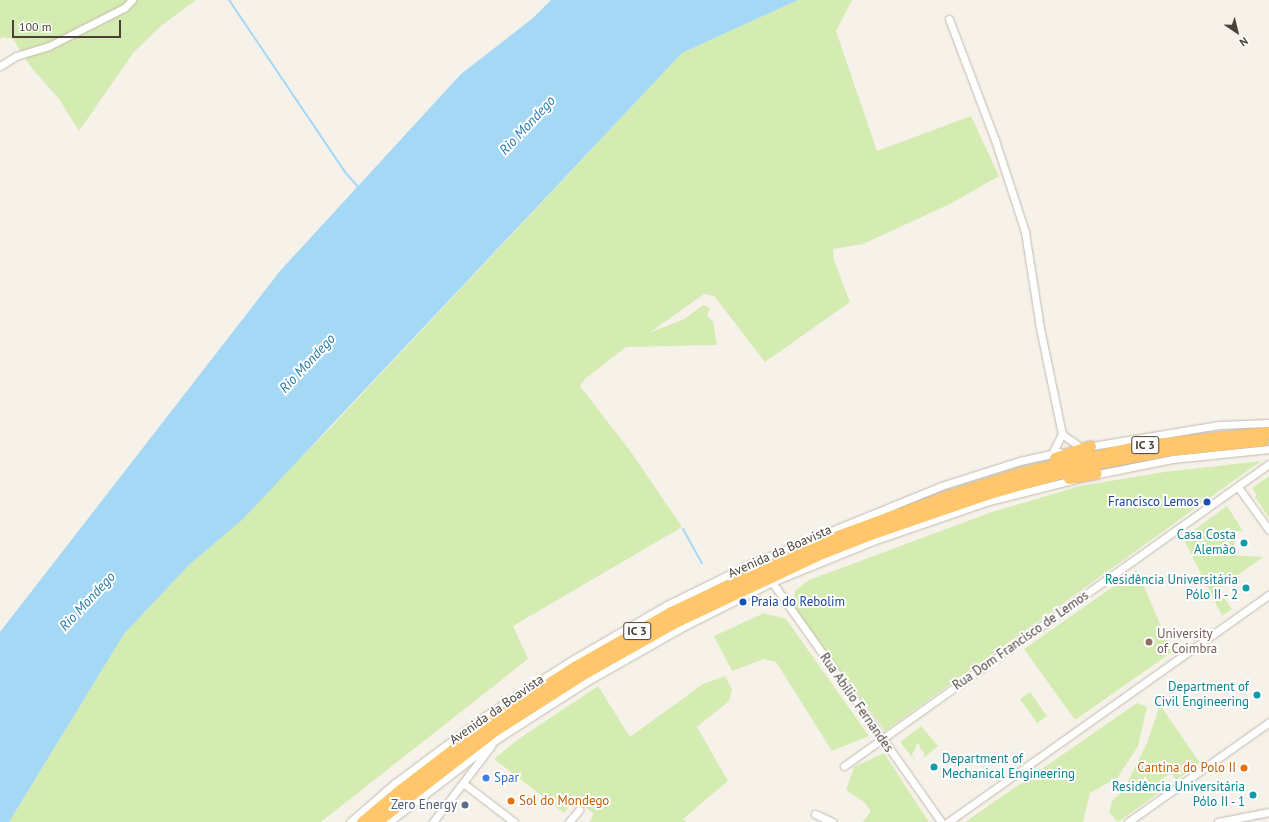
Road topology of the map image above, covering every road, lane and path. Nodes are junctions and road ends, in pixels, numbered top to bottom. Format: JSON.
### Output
{"nodes":[{"id":1,"x":132,"y":0,"type":"edge"},
{"id":2,"x":949,"y":19,"type":"dead end"},
{"id":3,"x":0,"y":66,"type":"edge"},
{"id":4,"x":1269,"y":423,"type":"edge"},
{"id":5,"x":1269,"y":432,"type":"edge"},
{"id":6,"x":1062,"y":434,"type":"junction"},
{"id":7,"x":1269,"y":439,"type":"edge"},
{"id":8,"x":1085,"y":447,"type":"junction"},
{"id":9,"x":1269,"y":449,"type":"edge"},
{"id":10,"x":1052,"y":454,"type":"junction"},
{"id":11,"x":1269,"y":464,"type":"edge"},
{"id":12,"x":1096,"y":473,"type":"junction"},
{"id":13,"x":1025,"y":477,"type":"junction"},
{"id":14,"x":1238,"y":487,"type":"junction"},
{"id":15,"x":1269,"y":530,"type":"edge"},
{"id":16,"x":772,"y":582,"type":"junction"},
{"id":17,"x":1269,"y":595,"type":"edge"},
{"id":18,"x":1269,"y":722,"type":"edge"},
{"id":19,"x":498,"y":739,"type":"junction"},
{"id":20,"x":882,"y":739,"type":"junction"},
{"id":21,"x":844,"y":766,"type":"dead end"},
{"id":22,"x":463,"y":783,"type":"junction"},
{"id":23,"x":579,"y":810,"type":"dead end"},
{"id":24,"x":1269,"y":812,"type":"edge"},
{"id":25,"x":816,"y":814,"type":"dead end"},
{"id":26,"x":1130,"y":821,"type":"edge"},
{"id":27,"x":350,"y":822,"type":"edge"},
{"id":28,"x":362,"y":822,"type":"edge"},
{"id":29,"x":376,"y":822,"type":"edge"},
{"id":30,"x":389,"y":822,"type":"edge"},
{"id":31,"x":432,"y":822,"type":"edge"},
{"id":32,"x":514,"y":822,"type":"edge"},
{"id":33,"x":569,"y":822,"type":"edge"},
{"id":34,"x":832,"y":822,"type":"edge"},
{"id":35,"x":941,"y":822,"type":"edge"},
{"id":36,"x":948,"y":822,"type":"edge"},
{"id":37,"x":1218,"y":822,"type":"edge"}],
"edges":[{"from":1,"to":3,"type":"street"},
{"from":2,"to":6,"type":"street"},
{"from":4,"to":8,"type":"street","name":"Avenida da Boavista"},
{"from":5,"to":13,"type":"highway","name":"Avenida da Boavista","number":"IC 3"},
{"from":6,"to":8,"type":"street"},
{"from":6,"to":10,"type":"street"},
{"from":7,"to":13,"type":"highway","name":"Avenida da Boavista","number":"IC 3"},
{"from":8,"to":10,"type":"street","name":"Avenida da Boavista"},
{"from":8,"to":13,"type":"highway"},
{"from":9,"to":12,"type":"street","name":"Avenida da Boavista"},
{"from":10,"to":27,"type":"street","name":"Avenida da Boavista"},
{"from":11,"to":14,"type":"street","name":"Rua Dom Francisco de Lemos"},
{"from":12,"to":13,"type":"highway"},
{"from":12,"to":16,"type":"street","name":"Avenida da Boavista"},
{"from":13,"to":28,"type":"highway","name":"Avenida da Boavista","number":"IC 3"},
{"from":13,"to":29,"type":"highway","name":"Avenida da Boavista","number":"IC 3"},
{"from":14,"to":15,"type":"street"},
{"from":14,"to":20,"type":"street","name":"Rua Dom Francisco de Lemos"},
{"from":16,"to":19,"type":"street","name":"Avenida da Boavista"},
{"from":16,"to":20,"type":"street","name":"Rua Abílio Fernandes"},
{"from":17,"to":36,"type":"street"},
{"from":18,"to":26,"type":"street"},
{"from":19,"to":22,"type":"street"},
{"from":19,"to":30,"type":"street","name":"Avenida da Boavista"},
{"from":20,"to":21,"type":"street","name":"Rua Dom Francisco de Lemos"},
{"from":20,"to":35,"type":"street","name":"Rua Abílio Fernandes"},
{"from":22,"to":31,"type":"street"},
{"from":22,"to":32,"type":"street"},
{"from":23,"to":33,"type":"street"},
{"from":24,"to":37,"type":"street"},
{"from":25,"to":34,"type":"street"}]}
